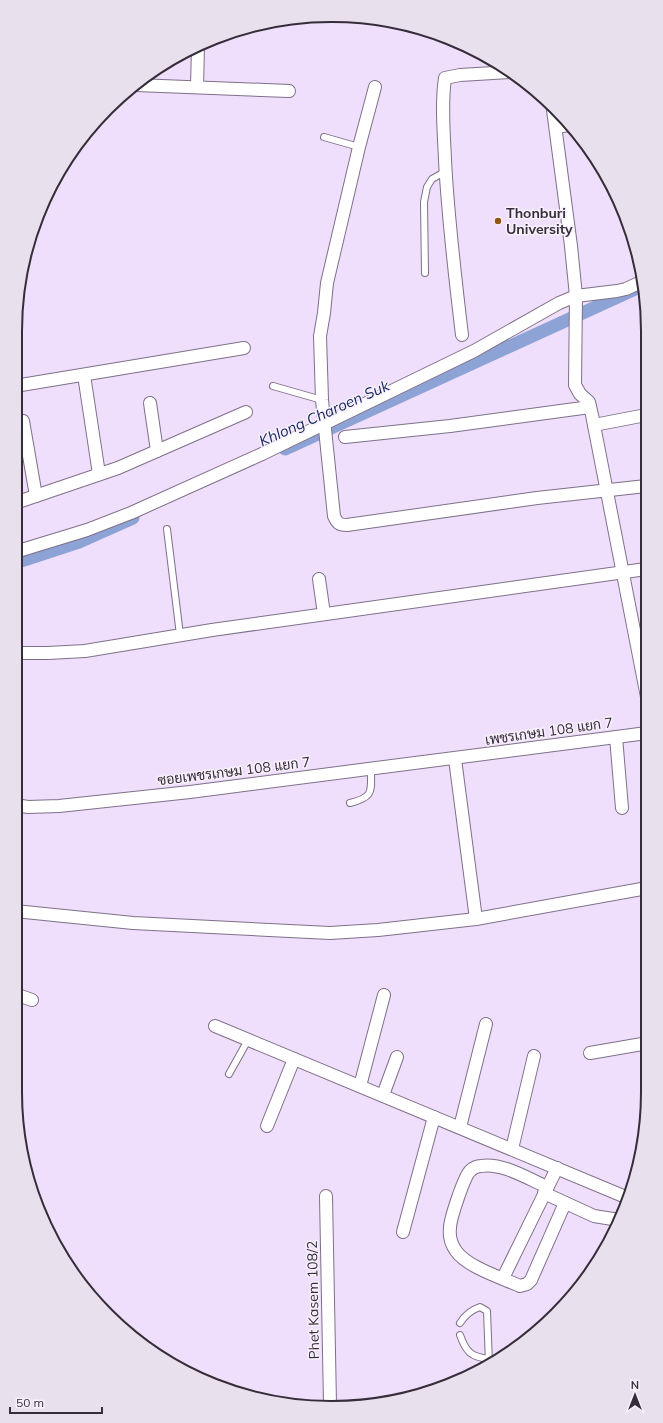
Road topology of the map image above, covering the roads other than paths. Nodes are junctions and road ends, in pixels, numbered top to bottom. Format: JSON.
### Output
{"nodes":[{"id":1,"x":198,"y":53,"type":"edge"},
{"id":2,"x":501,"y":73,"type":"edge"},
{"id":3,"x":144,"y":85,"type":"edge"},
{"id":4,"x":197,"y":87,"type":"junction"},
{"id":5,"x":375,"y":87,"type":"dead end"},
{"id":6,"x":289,"y":91,"type":"dead end"},
{"id":7,"x":555,"y":118,"type":"edge"},
{"id":8,"x":563,"y":126,"type":"edge"},
{"id":9,"x":556,"y":127,"type":"junction"},
{"id":10,"x":324,"y":137,"type":"dead end"},
{"id":11,"x":359,"y":147,"type":"junction"},
{"id":12,"x":446,"y":171,"type":"junction"},
{"id":13,"x":425,"y":273,"type":"dead end"},
{"id":14,"x":637,"y":283,"type":"edge"},
{"id":15,"x":576,"y":300,"type":"junction"},
{"id":16,"x":462,"y":335,"type":"dead end"},
{"id":17,"x":244,"y":348,"type":"dead end"},
{"id":18,"x":84,"y":375,"type":"junction"},
{"id":19,"x":22,"y":385,"type":"edge"},
{"id":20,"x":272,"y":386,"type":"dead end"},
{"id":21,"x":322,"y":400,"type":"junction"},
{"id":22,"x":150,"y":403,"type":"dead end"},
{"id":23,"x":590,"y":407,"type":"junction"},
{"id":24,"x":246,"y":412,"type":"dead end"},
{"id":25,"x":641,"y":416,"type":"edge"},
{"id":26,"x":23,"y":421,"type":"dead end"},
{"id":27,"x":594,"y":425,"type":"junction"},
{"id":28,"x":325,"y":426,"type":"junction"},
{"id":29,"x":345,"y":437,"type":"dead end"},
{"id":30,"x":157,"y":451,"type":"junction"},
{"id":31,"x":99,"y":474,"type":"junction"},
{"id":32,"x":641,"y":487,"type":"edge"},
{"id":33,"x":607,"y":491,"type":"junction"},
{"id":34,"x":36,"y":496,"type":"junction"},
{"id":35,"x":22,"y":501,"type":"edge"},
{"id":36,"x":167,"y":529,"type":"dead end"},
{"id":37,"x":22,"y":550,"type":"edge"},
{"id":38,"x":641,"y":570,"type":"edge"},
{"id":39,"x":622,"y":572,"type":"junction"},
{"id":40,"x":319,"y":579,"type":"dead end"},
{"id":41,"x":324,"y":614,"type":"junction"},
{"id":42,"x":180,"y":635,"type":"junction"},
{"id":43,"x":22,"y":655,"type":"edge"},
{"id":44,"x":641,"y":667,"type":"edge"},
{"id":45,"x":641,"y":734,"type":"edge"},
{"id":46,"x":616,"y":737,"type":"junction"},
{"id":47,"x":455,"y":759,"type":"junction"},
{"id":48,"x":371,"y":769,"type":"junction"},
{"id":49,"x":350,"y":804,"type":"dead end"},
{"id":50,"x":22,"y":806,"type":"edge"},
{"id":51,"x":622,"y":808,"type":"dead end"},
{"id":52,"x":641,"y":889,"type":"edge"},
{"id":53,"x":22,"y":912,"type":"edge"},
{"id":54,"x":476,"y":919,"type":"junction"},
{"id":55,"x":384,"y":995,"type":"dead end"},
{"id":56,"x":22,"y":996,"type":"edge"},
{"id":57,"x":32,"y":1000,"type":"dead end"},
{"id":58,"x":486,"y":1024,"type":"dead end"},
{"id":59,"x":215,"y":1026,"type":"dead end"},
{"id":60,"x":248,"y":1040,"type":"junction"},
{"id":61,"x":641,"y":1044,"type":"edge"},
{"id":62,"x":590,"y":1054,"type":"dead end"},
{"id":63,"x":397,"y":1056,"type":"dead end"},
{"id":64,"x":534,"y":1056,"type":"dead end"},
{"id":65,"x":294,"y":1059,"type":"junction"},
{"id":66,"x":228,"y":1074,"type":"dead end"},
{"id":67,"x":360,"y":1086,"type":"junction"},
{"id":68,"x":383,"y":1095,"type":"junction"},
{"id":69,"x":434,"y":1117,"type":"junction"},
{"id":70,"x":267,"y":1126,"type":"dead end"},
{"id":71,"x":460,"y":1127,"type":"junction"},
{"id":72,"x":512,"y":1149,"type":"junction"},
{"id":73,"x":557,"y":1168,"type":"junction"},
{"id":74,"x":546,"y":1190,"type":"junction"},
{"id":75,"x":326,"y":1196,"type":"dead end"},
{"id":76,"x":623,"y":1196,"type":"edge"},
{"id":77,"x":564,"y":1202,"type":"junction"},
{"id":78,"x":613,"y":1219,"type":"edge"},
{"id":79,"x":402,"y":1232,"type":"dead end"},
{"id":80,"x":503,"y":1278,"type":"junction"},
{"id":81,"x":460,"y":1323,"type":"dead end"},
{"id":82,"x":460,"y":1335,"type":"dead end"},
{"id":83,"x":489,"y":1358,"type":"edge"},
{"id":84,"x":485,"y":1361,"type":"edge"},
{"id":85,"x":330,"y":1401,"type":"edge"}],
"edges":[{"from":1,"to":4,"type":"street"},
{"from":2,"to":12,"type":"street"},
{"from":3,"to":4,"type":"street"},
{"from":4,"to":6,"type":"street"},
{"from":5,"to":11,"type":"street"},
{"from":7,"to":9,"type":"street"},
{"from":8,"to":9,"type":"street"},
{"from":9,"to":15,"type":"street"},
{"from":10,"to":11,"type":"lane"},
{"from":11,"to":21,"type":"street"},
{"from":12,"to":13,"type":"lane"},
{"from":12,"to":16,"type":"street"},
{"from":14,"to":15,"type":"street"},
{"from":15,"to":23,"type":"street"},
{"from":15,"to":28,"type":"street"},
{"from":17,"to":18,"type":"street"},
{"from":18,"to":19,"type":"street"},
{"from":18,"to":31,"type":"street"},
{"from":20,"to":21,"type":"lane"},
{"from":21,"to":28,"type":"street"},
{"from":22,"to":30,"type":"street"},
{"from":23,"to":27,"type":"street"},
{"from":23,"to":29,"type":"street"},
{"from":24,"to":30,"type":"street"},
{"from":25,"to":27,"type":"street"},
{"from":26,"to":34,"type":"street"},
{"from":27,"to":33,"type":"street"},
{"from":28,"to":33,"type":"street"},
{"from":28,"to":37,"type":"street"},
{"from":30,"to":31,"type":"street"},
{"from":31,"to":34,"type":"street"},
{"from":32,"to":33,"type":"street"},
{"from":33,"to":39,"type":"street"},
{"from":34,"to":35,"type":"street"},
{"from":36,"to":42,"type":"lane"},
{"from":38,"to":39,"type":"street"},
{"from":39,"to":41,"type":"street"},
{"from":39,"to":44,"type":"street"},
{"from":40,"to":41,"type":"street"},
{"from":41,"to":42,"type":"street"},
{"from":42,"to":43,"type":"street"},
{"from":45,"to":46,"type":"street","name":"เพชรเกษม 108 แยก 7"},
{"from":46,"to":47,"type":"street","name":"เพชรเกษม 108 แยก 7"},
{"from":46,"to":51,"type":"street"},
{"from":47,"to":48,"type":"street","name":"ซอยเพชรเกษม 108 แยก 7"},
{"from":47,"to":54,"type":"street"},
{"from":48,"to":49,"type":"lane"},
{"from":48,"to":50,"type":"street","name":"ซอยเพชรเกษม 108 แยก 7"},
{"from":52,"to":54,"type":"street"},
{"from":53,"to":54,"type":"street"},
{"from":55,"to":67,"type":"street"},
{"from":56,"to":57,"type":"street"},
{"from":58,"to":71,"type":"street"},
{"from":59,"to":60,"type":"street"},
{"from":60,"to":65,"type":"street"},
{"from":60,"to":66,"type":"lane"},
{"from":61,"to":62,"type":"street"},
{"from":63,"to":68,"type":"street"},
{"from":64,"to":72,"type":"street"},
{"from":65,"to":67,"type":"street"},
{"from":65,"to":70,"type":"street"},
{"from":67,"to":68,"type":"street"},
{"from":68,"to":69,"type":"street"},
{"from":69,"to":71,"type":"street"},
{"from":69,"to":79,"type":"street"},
{"from":71,"to":72,"type":"street"},
{"from":72,"to":73,"type":"street"},
{"from":73,"to":74,"type":"street"},
{"from":73,"to":76,"type":"street"},
{"from":74,"to":77,"type":"street"},
{"from":74,"to":80,"type":"street"},
{"from":74,"to":80,"type":"street"},
{"from":75,"to":85,"type":"street","name":"Phet Kasem 108/2"},
{"from":77,"to":78,"type":"street"},
{"from":77,"to":80,"type":"street"},
{"from":81,"to":83,"type":"lane"},
{"from":82,"to":84,"type":"lane"}]}
